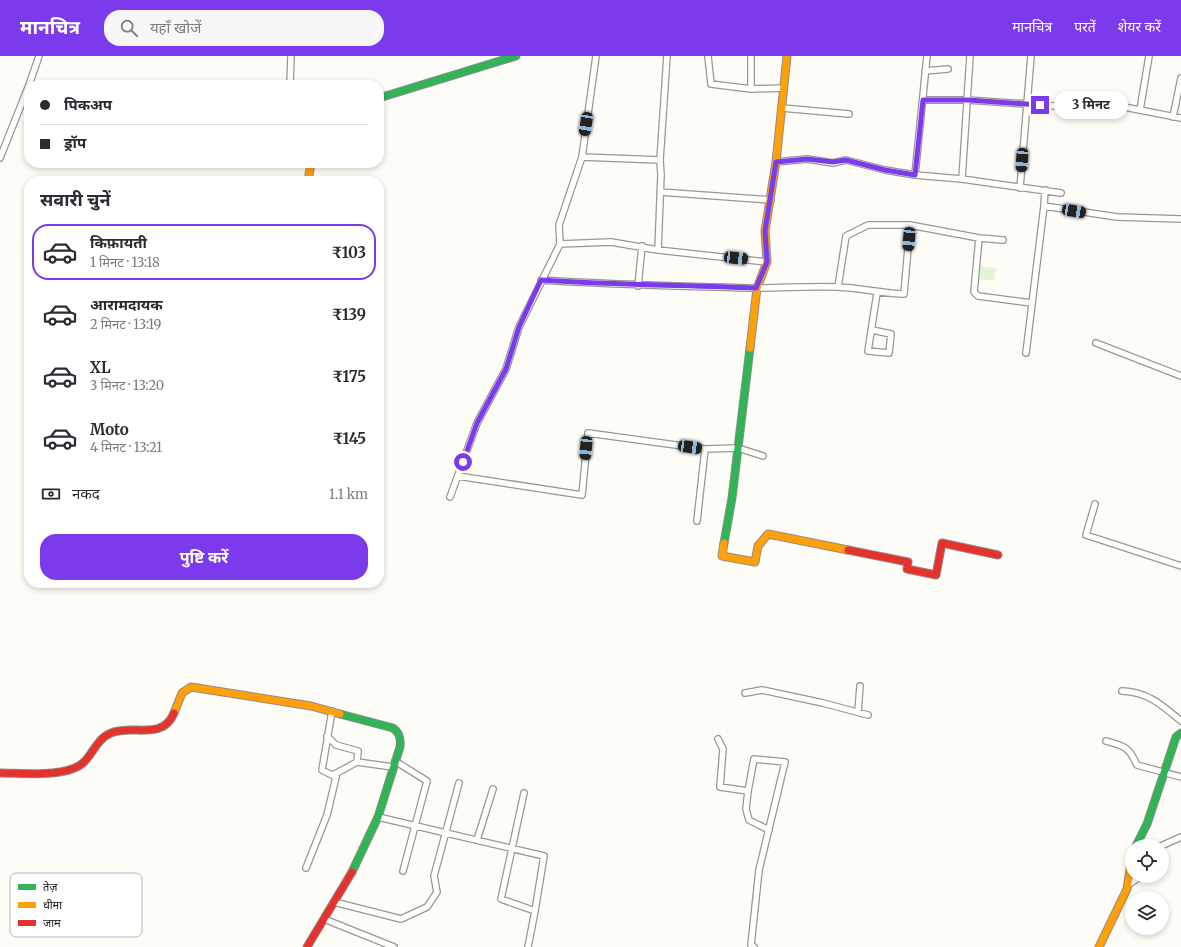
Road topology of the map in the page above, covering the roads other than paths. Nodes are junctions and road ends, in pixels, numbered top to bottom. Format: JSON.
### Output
{"nodes":[{"id":1,"x":39,"y":56,"type":"edge"},
{"id":2,"x":291,"y":56,"type":"edge"},
{"id":3,"x":516,"y":56,"type":"edge"},
{"id":4,"x":596,"y":56,"type":"edge"},
{"id":5,"x":667,"y":56,"type":"edge"},
{"id":6,"x":708,"y":56,"type":"edge"},
{"id":7,"x":751,"y":56,"type":"edge"},
{"id":8,"x":787,"y":56,"type":"edge"},
{"id":9,"x":927,"y":56,"type":"edge"},
{"id":10,"x":970,"y":56,"type":"edge"},
{"id":11,"x":1030,"y":56,"type":"edge"},
{"id":12,"x":1149,"y":56,"type":"edge"},
{"id":13,"x":948,"y":69,"type":"dead end"},
{"id":14,"x":925,"y":72,"type":"junction"},
{"id":15,"x":1181,"y":78,"type":"edge"},
{"id":16,"x":31,"y":80,"type":"edge"},
{"id":17,"x":290,"y":80,"type":"edge"},
{"id":18,"x":784,"y":88,"type":"junction"},
{"id":19,"x":751,"y":89,"type":"junction"},
{"id":20,"x":384,"y":96,"type":"edge"},
{"id":21,"x":24,"y":98,"type":"edge"},
{"id":22,"x":923,"y":100,"type":"junction"},
{"id":23,"x":968,"y":100,"type":"junction"},
{"id":24,"x":1026,"y":104,"type":"junction"},
{"id":25,"x":1109,"y":104,"type":"dead end"},
{"id":26,"x":1055,"y":106,"type":"dead end"},
{"id":27,"x":782,"y":108,"type":"junction"},
{"id":28,"x":1140,"y":110,"type":"junction"},
{"id":29,"x":849,"y":114,"type":"dead end"},
{"id":30,"x":1173,"y":117,"type":"junction"},
{"id":31,"x":1181,"y":118,"type":"edge"},
{"id":32,"x":582,"y":157,"type":"junction"},
{"id":33,"x":0,"y":158,"type":"edge"},
{"id":34,"x":660,"y":160,"type":"junction"},
{"id":35,"x":776,"y":162,"type":"junction"},
{"id":36,"x":915,"y":175,"type":"junction"},
{"id":37,"x":962,"y":179,"type":"junction"},
{"id":38,"x":1020,"y":188,"type":"junction"},
{"id":39,"x":1045,"y":190,"type":"junction"},
{"id":40,"x":660,"y":192,"type":"junction"},
{"id":41,"x":1060,"y":193,"type":"dead end"},
{"id":42,"x":771,"y":200,"type":"junction"},
{"id":43,"x":1044,"y":206,"type":"junction"},
{"id":44,"x":1181,"y":219,"type":"edge"},
{"id":45,"x":910,"y":225,"type":"junction"},
{"id":46,"x":979,"y":238,"type":"junction"},
{"id":47,"x":1003,"y":240,"type":"dead end"},
{"id":48,"x":560,"y":244,"type":"junction"},
{"id":49,"x":642,"y":246,"type":"junction"},
{"id":50,"x":658,"y":250,"type":"junction"},
{"id":51,"x":767,"y":262,"type":"junction"},
{"id":52,"x":541,"y":280,"type":"junction"},
{"id":53,"x":638,"y":286,"type":"junction"},
{"id":54,"x":838,"y":287,"type":"junction"},
{"id":55,"x":756,"y":288,"type":"junction"},
{"id":56,"x":877,"y":293,"type":"junction"},
{"id":57,"x":1032,"y":304,"type":"junction"},
{"id":58,"x":872,"y":330,"type":"junction"},
{"id":59,"x":1096,"y":343,"type":"dead end"},
{"id":60,"x":1026,"y":353,"type":"dead end"},
{"id":61,"x":1181,"y":376,"type":"edge"},
{"id":62,"x":738,"y":448,"type":"junction"},
{"id":63,"x":704,"y":449,"type":"junction"},
{"id":64,"x":763,"y":456,"type":"dead end"},
{"id":65,"x":458,"y":476,"type":"junction"},
{"id":66,"x":450,"y":497,"type":"dead end"},
{"id":67,"x":1095,"y":504,"type":"dead end"},
{"id":68,"x":697,"y":521,"type":"dead end"},
{"id":69,"x":998,"y":555,"type":"dead end"},
{"id":70,"x":1181,"y":566,"type":"edge"},
{"id":71,"x":860,"y":686,"type":"dead end"},
{"id":72,"x":1122,"y":691,"type":"dead end"},
{"id":73,"x":745,"y":693,"type":"dead end"},
{"id":74,"x":332,"y":711,"type":"junction"},
{"id":75,"x":858,"y":712,"type":"junction"},
{"id":76,"x":868,"y":715,"type":"dead end"},
{"id":77,"x":1181,"y":721,"type":"edge"},
{"id":78,"x":1181,"y":733,"type":"edge"},
{"id":79,"x":327,"y":736,"type":"junction"},
{"id":80,"x":718,"y":739,"type":"dead end"},
{"id":81,"x":1106,"y":741,"type":"dead end"},
{"id":82,"x":357,"y":762,"type":"junction"},
{"id":83,"x":394,"y":764,"type":"junction"},
{"id":84,"x":1163,"y":772,"type":"junction"},
{"id":85,"x":0,"y":773,"type":"edge"},
{"id":86,"x":332,"y":775,"type":"junction"},
{"id":87,"x":1181,"y":777,"type":"edge"},
{"id":88,"x":459,"y":783,"type":"dead end"},
{"id":89,"x":492,"y":789,"type":"dead end"},
{"id":90,"x":748,"y":791,"type":"junction"},
{"id":91,"x":524,"y":793,"type":"dead end"},
{"id":92,"x":378,"y":817,"type":"junction"},
{"id":93,"x":415,"y":825,"type":"junction"},
{"id":94,"x":769,"y":830,"type":"junction"},
{"id":95,"x":446,"y":833,"type":"junction"},
{"id":96,"x":1181,"y":837,"type":"edge"},
{"id":97,"x":1140,"y":839,"type":"edge"},
{"id":98,"x":478,"y":840,"type":"junction"},
{"id":99,"x":1169,"y":842,"type":"edge"},
{"id":100,"x":512,"y":849,"type":"junction"},
{"id":101,"x":306,"y":868,"type":"dead end"},
{"id":102,"x":403,"y":871,"type":"dead end"},
{"id":103,"x":1131,"y":883,"type":"edge"},
{"id":104,"x":1128,"y":885,"type":"joint"},
{"id":105,"x":334,"y":902,"type":"junction"},
{"id":106,"x":535,"y":911,"type":"junction"},
{"id":107,"x":324,"y":919,"type":"junction"},
{"id":108,"x":307,"y":947,"type":"edge"},
{"id":109,"x":394,"y":947,"type":"edge"},
{"id":110,"x":528,"y":947,"type":"edge"},
{"id":111,"x":754,"y":947,"type":"edge"},
{"id":112,"x":1099,"y":947,"type":"edge"}],
"edges":[{"from":1,"to":16,"type":"street"},
{"from":2,"to":17,"type":"street"},
{"from":3,"to":20,"type":"street"},
{"from":4,"to":32,"type":"street"},
{"from":5,"to":34,"type":"street"},
{"from":6,"to":19,"type":"street"},
{"from":7,"to":19,"type":"street"},
{"from":8,"to":18,"type":"street"},
{"from":9,"to":14,"type":"street"},
{"from":10,"to":23,"type":"street"},
{"from":11,"to":24,"type":"street"},
{"from":12,"to":28,"type":"street"},
{"from":13,"to":14,"type":"street"},
{"from":14,"to":22,"type":"street"},
{"from":15,"to":30,"type":"street"},
{"from":18,"to":19,"type":"street"},
{"from":18,"to":27,"type":"street"},
{"from":21,"to":33,"type":"street"},
{"from":22,"to":23,"type":"street"},
{"from":22,"to":36,"type":"street"},
{"from":23,"to":24,"type":"street"},
{"from":23,"to":37,"type":"street"},
{"from":24,"to":26,"type":"street"},
{"from":24,"to":38,"type":"street"},
{"from":25,"to":28,"type":"street"},
{"from":27,"to":29,"type":"street"},
{"from":27,"to":35,"type":"street"},
{"from":28,"to":30,"type":"street"},
{"from":30,"to":31,"type":"street"},
{"from":32,"to":34,"type":"street"},
{"from":32,"to":48,"type":"street"},
{"from":34,"to":40,"type":"street"},
{"from":35,"to":36,"type":"street"},
{"from":35,"to":42,"type":"street"},
{"from":36,"to":37,"type":"street"},
{"from":37,"to":38,"type":"street"},
{"from":38,"to":39,"type":"street"},
{"from":39,"to":41,"type":"street"},
{"from":39,"to":43,"type":"street"},
{"from":40,"to":42,"type":"street"},
{"from":40,"to":50,"type":"street"},
{"from":42,"to":51,"type":"street"},
{"from":43,"to":44,"type":"street"},
{"from":43,"to":57,"type":"street"},
{"from":45,"to":46,"type":"street"},
{"from":45,"to":54,"type":"street"},
{"from":45,"to":56,"type":"street"},
{"from":46,"to":47,"type":"street"},
{"from":46,"to":57,"type":"street"},
{"from":48,"to":49,"type":"street"},
{"from":48,"to":52,"type":"street"},
{"from":49,"to":50,"type":"street"},
{"from":49,"to":53,"type":"street"},
{"from":50,"to":51,"type":"street"},
{"from":51,"to":55,"type":"street"},
{"from":52,"to":53,"type":"street"},
{"from":52,"to":65,"type":"street"},
{"from":53,"to":55,"type":"street"},
{"from":54,"to":55,"type":"street"},
{"from":54,"to":56,"type":"street"},
{"from":55,"to":62,"type":"street"},
{"from":56,"to":58,"type":"street"},
{"from":57,"to":60,"type":"street"},
{"from":58,"to":58,"type":"street"},
{"from":59,"to":61,"type":"street"},
{"from":62,"to":63,"type":"street"},
{"from":62,"to":64,"type":"street"},
{"from":62,"to":69,"type":"street"},
{"from":63,"to":65,"type":"street"},
{"from":63,"to":68,"type":"street"},
{"from":65,"to":66,"type":"street"},
{"from":67,"to":70,"type":"street"},
{"from":71,"to":75,"type":"street"},
{"from":72,"to":77,"type":"street"},
{"from":73,"to":75,"type":"street"},
{"from":74,"to":79,"type":"street"},
{"from":74,"to":83,"type":"street"},
{"from":74,"to":85,"type":"street"},
{"from":75,"to":76,"type":"street"},
{"from":78,"to":84,"type":"street"},
{"from":79,"to":82,"type":"street"},
{"from":79,"to":86,"type":"street"},
{"from":80,"to":90,"type":"street"},
{"from":81,"to":84,"type":"street"},
{"from":82,"to":83,"type":"street"},
{"from":82,"to":86,"type":"street"},
{"from":83,"to":92,"type":"street"},
{"from":83,"to":93,"type":"street"},
{"from":84,"to":87,"type":"street"},
{"from":84,"to":97,"type":"street"},
{"from":86,"to":101,"type":"street"},
{"from":88,"to":95,"type":"street"},
{"from":89,"to":98,"type":"street"},
{"from":90,"to":94,"type":"street"},
{"from":90,"to":94,"type":"street"},
{"from":91,"to":100,"type":"street"},
{"from":92,"to":93,"type":"street"},
{"from":92,"to":105,"type":"street"},
{"from":93,"to":95,"type":"street"},
{"from":93,"to":102,"type":"street"},
{"from":94,"to":111,"type":"street"},
{"from":95,"to":98,"type":"street"},
{"from":95,"to":105,"type":"street"},
{"from":96,"to":99,"type":"street"},
{"from":98,"to":100,"type":"street"},
{"from":100,"to":106,"type":"street"},
{"from":100,"to":106,"type":"street"},
{"from":103,"to":104,"type":"street"},
{"from":104,"to":112,"type":"street"},
{"from":105,"to":107,"type":"street"},
{"from":106,"to":110,"type":"street"},
{"from":107,"to":108,"type":"street"},
{"from":107,"to":109,"type":"street"}]}
